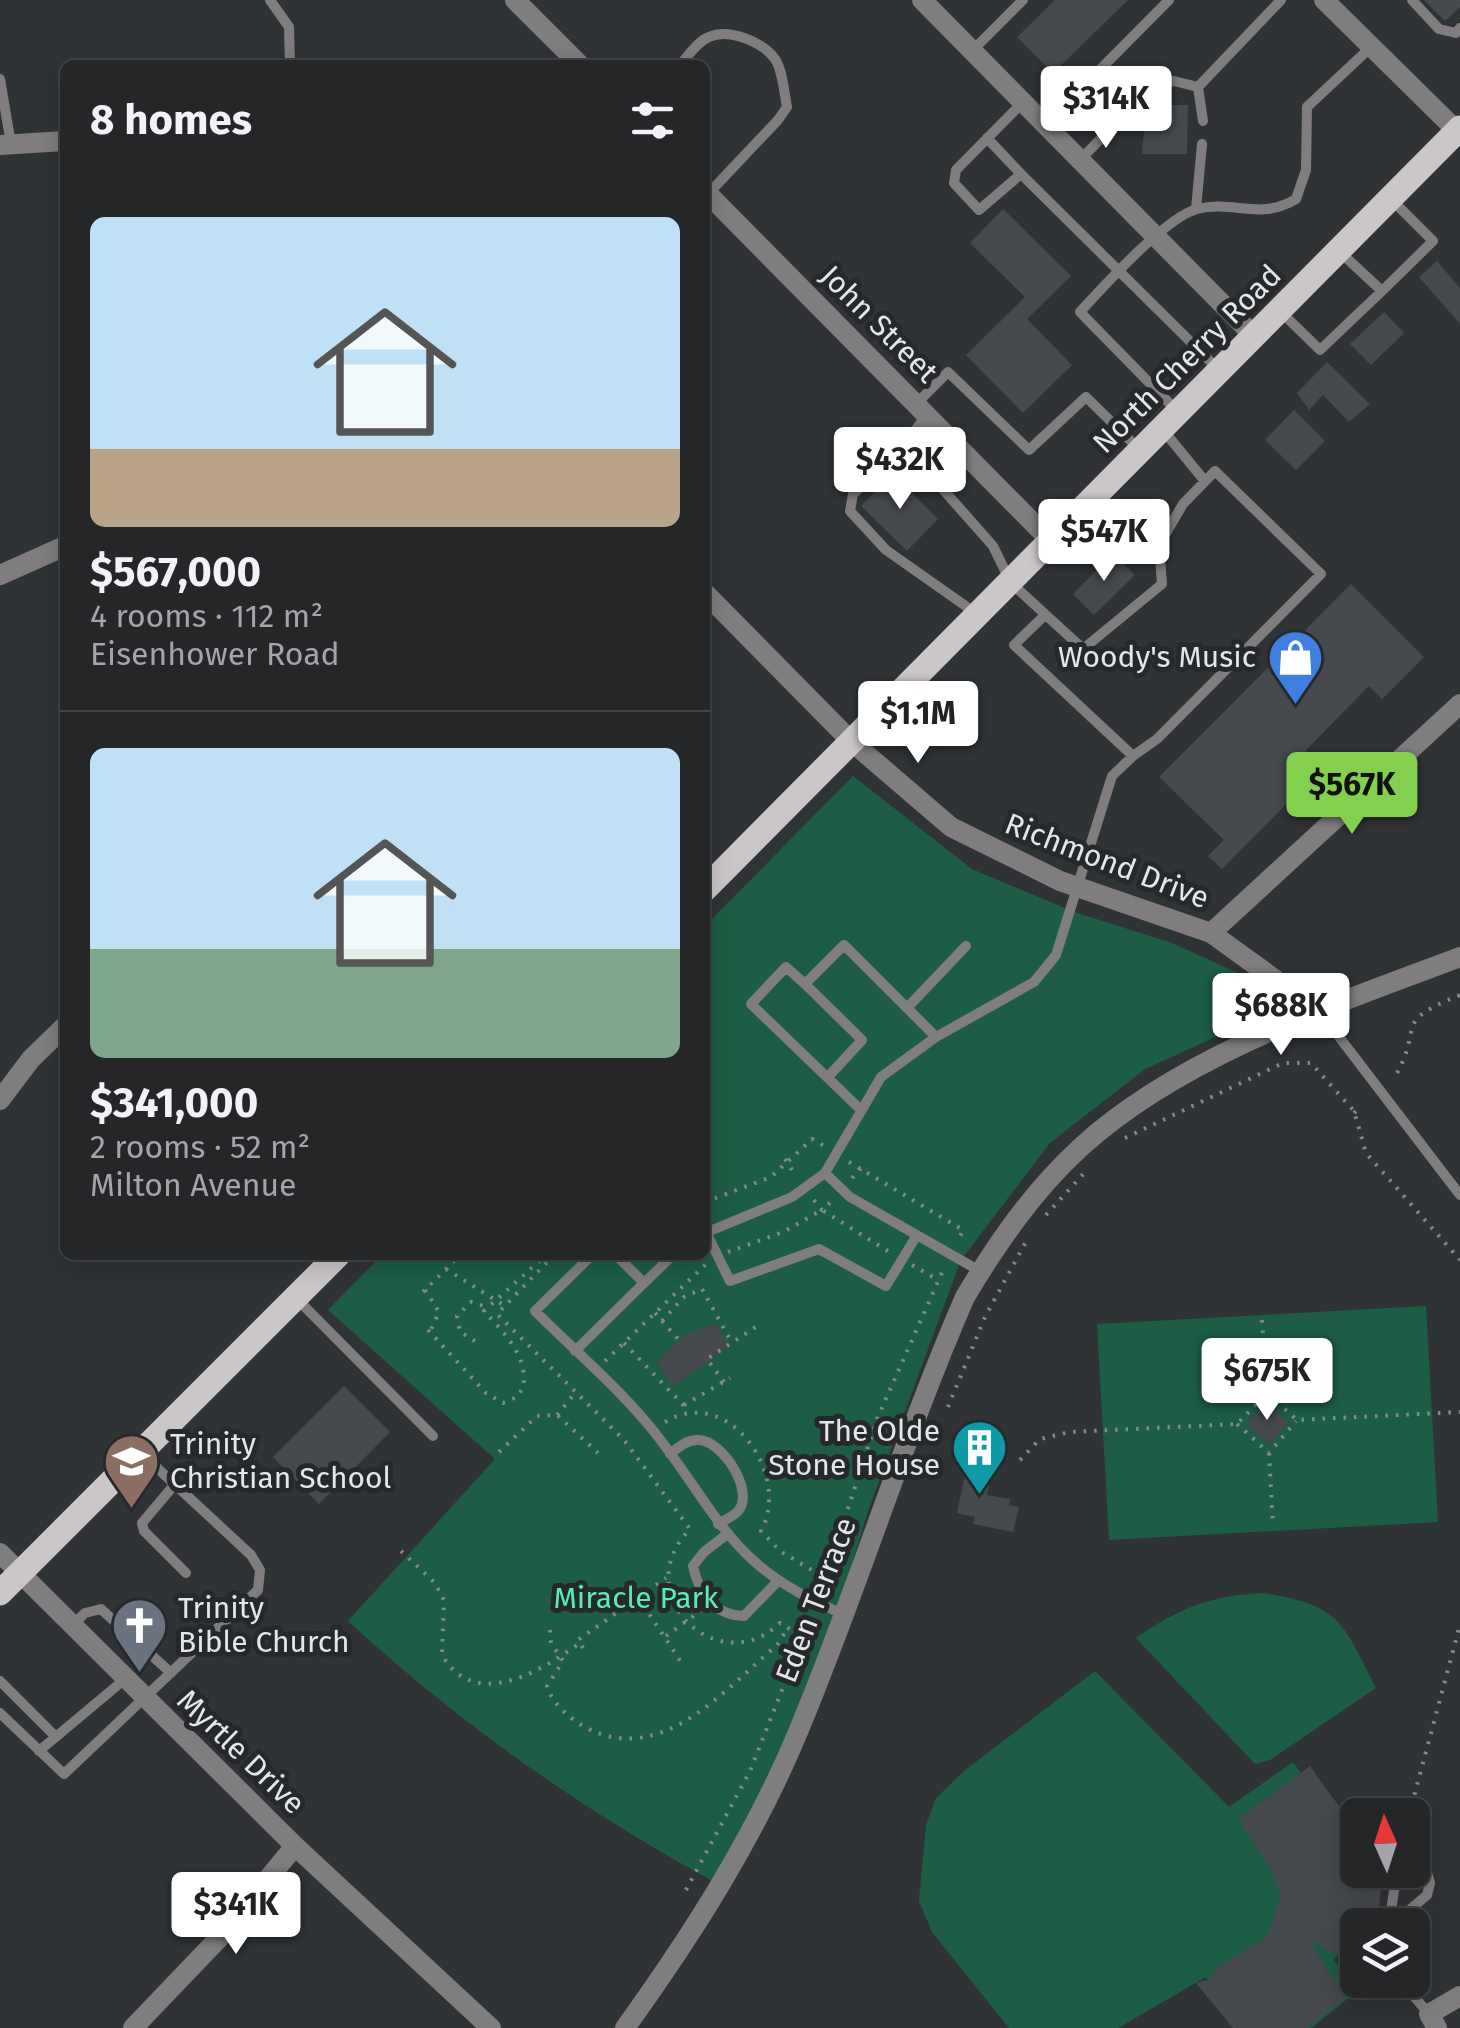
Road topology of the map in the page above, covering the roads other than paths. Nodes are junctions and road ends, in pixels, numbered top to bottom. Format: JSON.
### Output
{"nodes":[{"id":1,"x":270,"y":0,"type":"edge"},
{"id":2,"x":516,"y":0,"type":"edge"},
{"id":3,"x":922,"y":0,"type":"edge"},
{"id":4,"x":1023,"y":0,"type":"edge"},
{"id":5,"x":1169,"y":0,"type":"edge"},
{"id":6,"x":1280,"y":0,"type":"edge"},
{"id":7,"x":1324,"y":0,"type":"edge"},
{"id":8,"x":1412,"y":0,"type":"edge"},
{"id":9,"x":1460,"y":28,"type":"edge"},
{"id":10,"x":1371,"y":47,"type":"junction"},
{"id":11,"x":972,"y":51,"type":"junction"},
{"id":12,"x":290,"y":60,"type":"edge"},
{"id":13,"x":575,"y":60,"type":"edge"},
{"id":14,"x":685,"y":60,"type":"edge"},
{"id":15,"x":0,"y":79,"type":"edge"},
{"id":16,"x":1198,"y":87,"type":"junction"},
{"id":17,"x":1023,"y":102,"type":"junction"},
{"id":18,"x":1203,"y":121,"type":"dead end"},
{"id":19,"x":1045,"y":125,"type":"junction"},
{"id":20,"x":1459,"y":131,"type":"edge"},
{"id":21,"x":988,"y":138,"type":"junction"},
{"id":22,"x":60,"y":142,"type":"edge"},
{"id":23,"x":1202,"y":144,"type":"dead end"},
{"id":24,"x":6,"y":145,"type":"edge"},
{"id":25,"x":1080,"y":160,"type":"junction"},
{"id":26,"x":1021,"y":174,"type":"junction"},
{"id":27,"x":710,"y":189,"type":"edge"},
{"id":28,"x":710,"y":197,"type":"edge"},
{"id":29,"x":1391,"y":199,"type":"junction"},
{"id":30,"x":1196,"y":209,"type":"junction"},
{"id":31,"x":1156,"y":238,"type":"junction"},
{"id":32,"x":1340,"y":251,"type":"junction"},
{"id":33,"x":1118,"y":270,"type":"junction"},
{"id":34,"x":1382,"y":291,"type":"junction"},
{"id":35,"x":1280,"y":312,"type":"junction"},
{"id":36,"x":1255,"y":338,"type":"junction"},
{"id":37,"x":1221,"y":372,"type":"junction"},
{"id":38,"x":921,"y":410,"type":"junction"},
{"id":39,"x":1170,"y":421,"type":"junction"},
{"id":40,"x":900,"y":450,"type":"junction"},
{"id":41,"x":1142,"y":451,"type":"junction"},
{"id":42,"x":1204,"y":480,"type":"junction"},
{"id":43,"x":1052,"y":542,"type":"junction"},
{"id":44,"x":60,"y":548,"type":"edge"},
{"id":45,"x":0,"y":575,"type":"edge"},
{"id":46,"x":1011,"y":582,"type":"junction"},
{"id":47,"x":710,"y":598,"type":"edge"},
{"id":48,"x":979,"y":615,"type":"junction"},
{"id":49,"x":1044,"y":616,"type":"junction"},
{"id":50,"x":1460,"y":704,"type":"edge"},
{"id":51,"x":852,"y":742,"type":"junction"},
{"id":52,"x":1133,"y":756,"type":"junction"},
{"id":53,"x":710,"y":884,"type":"edge"},
{"id":54,"x":1080,"y":889,"type":"junction"},
{"id":55,"x":1211,"y":934,"type":"junction"},
{"id":56,"x":966,"y":946,"type":"dead end"},
{"id":57,"x":1460,"y":956,"type":"edge"},
{"id":58,"x":805,"y":984,"type":"junction"},
{"id":59,"x":907,"y":1008,"type":"junction"},
{"id":60,"x":1320,"y":1012,"type":"junction"},
{"id":61,"x":60,"y":1032,"type":"edge"},
{"id":62,"x":936,"y":1037,"type":"junction"},
{"id":63,"x":828,"y":1078,"type":"junction"},
{"id":64,"x":0,"y":1100,"type":"edge"},
{"id":65,"x":862,"y":1110,"type":"junction"},
{"id":66,"x":825,"y":1173,"type":"junction"},
{"id":67,"x":1460,"y":1195,"type":"edge"},
{"id":68,"x":710,"y":1231,"type":"edge"},
{"id":69,"x":917,"y":1235,"type":"junction"},
{"id":70,"x":710,"y":1241,"type":"edge"},
{"id":71,"x":333,"y":1260,"type":"edge"},
{"id":72,"x":587,"y":1260,"type":"edge"},
{"id":73,"x":621,"y":1260,"type":"edge"},
{"id":74,"x":668,"y":1260,"type":"edge"},
{"id":75,"x":980,"y":1271,"type":"junction"},
{"id":76,"x":644,"y":1283,"type":"junction"},
{"id":77,"x":296,"y":1298,"type":"junction"},
{"id":78,"x":575,"y":1351,"type":"junction"},
{"id":79,"x":432,"y":1436,"type":"dead end"},
{"id":80,"x":140,"y":1453,"type":"junction"},
{"id":81,"x":670,"y":1454,"type":"junction"},
{"id":82,"x":175,"y":1484,"type":"junction"},
{"id":83,"x":718,"y":1524,"type":"junction"},
{"id":84,"x":726,"y":1535,"type":"junction"},
{"id":85,"x":0,"y":1553,"type":"edge"},
{"id":86,"x":186,"y":1573,"type":"dead end"},
{"id":87,"x":777,"y":1582,"type":"junction"},
{"id":88,"x":9,"y":1584,"type":"edge"},
{"id":89,"x":843,"y":1614,"type":"junction"},
{"id":90,"x":72,"y":1627,"type":"junction"},
{"id":91,"x":171,"y":1673,"type":"junction"},
{"id":92,"x":125,"y":1679,"type":"junction"},
{"id":93,"x":0,"y":1680,"type":"edge"},
{"id":94,"x":144,"y":1699,"type":"junction"},
{"id":95,"x":0,"y":1713,"type":"edge"},
{"id":96,"x":56,"y":1737,"type":"junction"},
{"id":97,"x":39,"y":1752,"type":"junction"},
{"id":98,"x":295,"y":1846,"type":"junction"},
{"id":99,"x":1428,"y":1888,"type":"edge"},
{"id":100,"x":1411,"y":1908,"type":"edge"},
{"id":101,"x":1460,"y":1996,"type":"edge"},
{"id":102,"x":1414,"y":1998,"type":"edge"},
{"id":103,"x":1433,"y":2021,"type":"edge"},
{"id":104,"x":133,"y":2028,"type":"edge"},
{"id":105,"x":491,"y":2028,"type":"edge"},
{"id":106,"x":625,"y":2028,"type":"edge"}],
"edges":[{"from":1,"to":12,"type":"lane"},
{"from":2,"to":13,"type":"street"},
{"from":3,"to":11,"type":"street"},
{"from":4,"to":11,"type":"lane"},
{"from":5,"to":19,"type":"lane"},
{"from":6,"to":16,"type":"lane"},
{"from":7,"to":10,"type":"street"},
{"from":8,"to":9,"type":"lane"},
{"from":10,"to":20,"type":"street"},
{"from":10,"to":30,"type":"lane"},
{"from":11,"to":17,"type":"street"},
{"from":14,"to":27,"type":"lane"},
{"from":15,"to":24,"type":"lane"},
{"from":16,"to":18,"type":"lane"},
{"from":16,"to":25,"type":"lane"},
{"from":17,"to":19,"type":"street"},
{"from":17,"to":21,"type":"lane"},
{"from":19,"to":25,"type":"street"},
{"from":20,"to":29,"type":"main road","name":"North Cherry Road"},
{"from":21,"to":26,"type":"lane"},
{"from":21,"to":26,"type":"lane"},
{"from":22,"to":24,"type":"street"},
{"from":23,"to":30,"type":"lane"},
{"from":25,"to":31,"type":"street"},
{"from":26,"to":33,"type":"lane"},
{"from":28,"to":38,"type":"street","name":"John Street"},
{"from":29,"to":32,"type":"main road","name":"North Cherry Road"},
{"from":29,"to":34,"type":"lane"},
{"from":30,"to":31,"type":"lane"},
{"from":31,"to":33,"type":"lane"},
{"from":31,"to":36,"type":"street"},
{"from":32,"to":34,"type":"lane"},
{"from":32,"to":35,"type":"main road","name":"North Cherry Road"},
{"from":33,"to":37,"type":"lane"},
{"from":33,"to":39,"type":"lane"},
{"from":34,"to":35,"type":"lane"},
{"from":35,"to":36,"type":"main road","name":"North Cherry Road"},
{"from":36,"to":37,"type":"main road","name":"North Cherry Road"},
{"from":37,"to":39,"type":"main road","name":"North Cherry Road"},
{"from":38,"to":40,"type":"lane"},
{"from":38,"to":41,"type":"lane"},
{"from":38,"to":43,"type":"street","name":"John Street"},
{"from":39,"to":41,"type":"main road","name":"North Cherry Road"},
{"from":39,"to":42,"type":"lane"},
{"from":40,"to":46,"type":"lane"},
{"from":40,"to":48,"type":"lane"},
{"from":41,"to":43,"type":"main road","name":"North Cherry Road"},
{"from":42,"to":49,"type":"lane"},
{"from":42,"to":52,"type":"lane"},
{"from":43,"to":46,"type":"main road","name":"North Cherry Road"},
{"from":44,"to":45,"type":"street"},
{"from":46,"to":48,"type":"main road","name":"North Cherry Road"},
{"from":46,"to":49,"type":"lane"},
{"from":47,"to":51,"type":"street","name":"Richmond Drive"},
{"from":48,"to":51,"type":"main road","name":"North Cherry Road"},
{"from":49,"to":52,"type":"lane"},
{"from":50,"to":55,"type":"street"},
{"from":51,"to":53,"type":"main road","name":"North Cherry Road"},
{"from":51,"to":54,"type":"street","name":"Richmond Drive"},
{"from":52,"to":54,"type":"lane"},
{"from":54,"to":55,"type":"street","name":"Richmond Drive"},
{"from":54,"to":62,"type":"lane"},
{"from":55,"to":60,"type":"street","name":"Richmond Drive"},
{"from":56,"to":59,"type":"lane"},
{"from":57,"to":60,"type":"street","name":"Eden Terrace"},
{"from":58,"to":59,"type":"lane"},
{"from":58,"to":63,"type":"lane"},
{"from":58,"to":63,"type":"lane"},
{"from":59,"to":62,"type":"lane"},
{"from":60,"to":67,"type":"lane"},
{"from":60,"to":75,"type":"street","name":"Eden Terrace"},
{"from":61,"to":64,"type":"street"},
{"from":62,"to":65,"type":"lane"},
{"from":63,"to":65,"type":"lane"},
{"from":65,"to":66,"type":"lane"},
{"from":66,"to":68,"type":"lane"},
{"from":66,"to":69,"type":"lane"},
{"from":69,"to":70,"type":"lane"},
{"from":69,"to":75,"type":"lane"},
{"from":71,"to":77,"type":"main road"},
{"from":72,"to":78,"type":"lane"},
{"from":73,"to":76,"type":"lane"},
{"from":74,"to":76,"type":"lane"},
{"from":75,"to":89,"type":"street","name":"Eden Terrace"},
{"from":76,"to":78,"type":"lane"},
{"from":77,"to":79,"type":"lane"},
{"from":77,"to":80,"type":"main road"},
{"from":78,"to":81,"type":"lane"},
{"from":80,"to":82,"type":"lane"},
{"from":80,"to":88,"type":"main road"},
{"from":81,"to":83,"type":"lane"},
{"from":81,"to":83,"type":"lane"},
{"from":82,"to":86,"type":"lane"},
{"from":82,"to":91,"type":"lane"},
{"from":83,"to":84,"type":"lane"},
{"from":84,"to":87,"type":"lane"},
{"from":84,"to":87,"type":"lane"},
{"from":85,"to":88,"type":"street","name":"Myrtle Drive"},
{"from":87,"to":89,"type":"lane"},
{"from":88,"to":90,"type":"street","name":"Myrtle Drive"},
{"from":89,"to":106,"type":"street","name":"Eden Terrace"},
{"from":90,"to":91,"type":"lane"},
{"from":90,"to":92,"type":"street","name":"Myrtle Drive"},
{"from":91,"to":94,"type":"lane"},
{"from":92,"to":94,"type":"street","name":"Myrtle Drive"},
{"from":92,"to":96,"type":"lane"},
{"from":93,"to":96,"type":"lane"},
{"from":94,"to":97,"type":"lane"},
{"from":94,"to":98,"type":"street","name":"Myrtle Drive"},
{"from":95,"to":97,"type":"lane"},
{"from":96,"to":97,"type":"lane"},
{"from":98,"to":104,"type":"street"},
{"from":98,"to":105,"type":"street","name":"Myrtle Drive"},
{"from":99,"to":100,"type":"lane"},
{"from":101,"to":103,"type":"street"},
{"from":102,"to":103,"type":"lane"}]}
